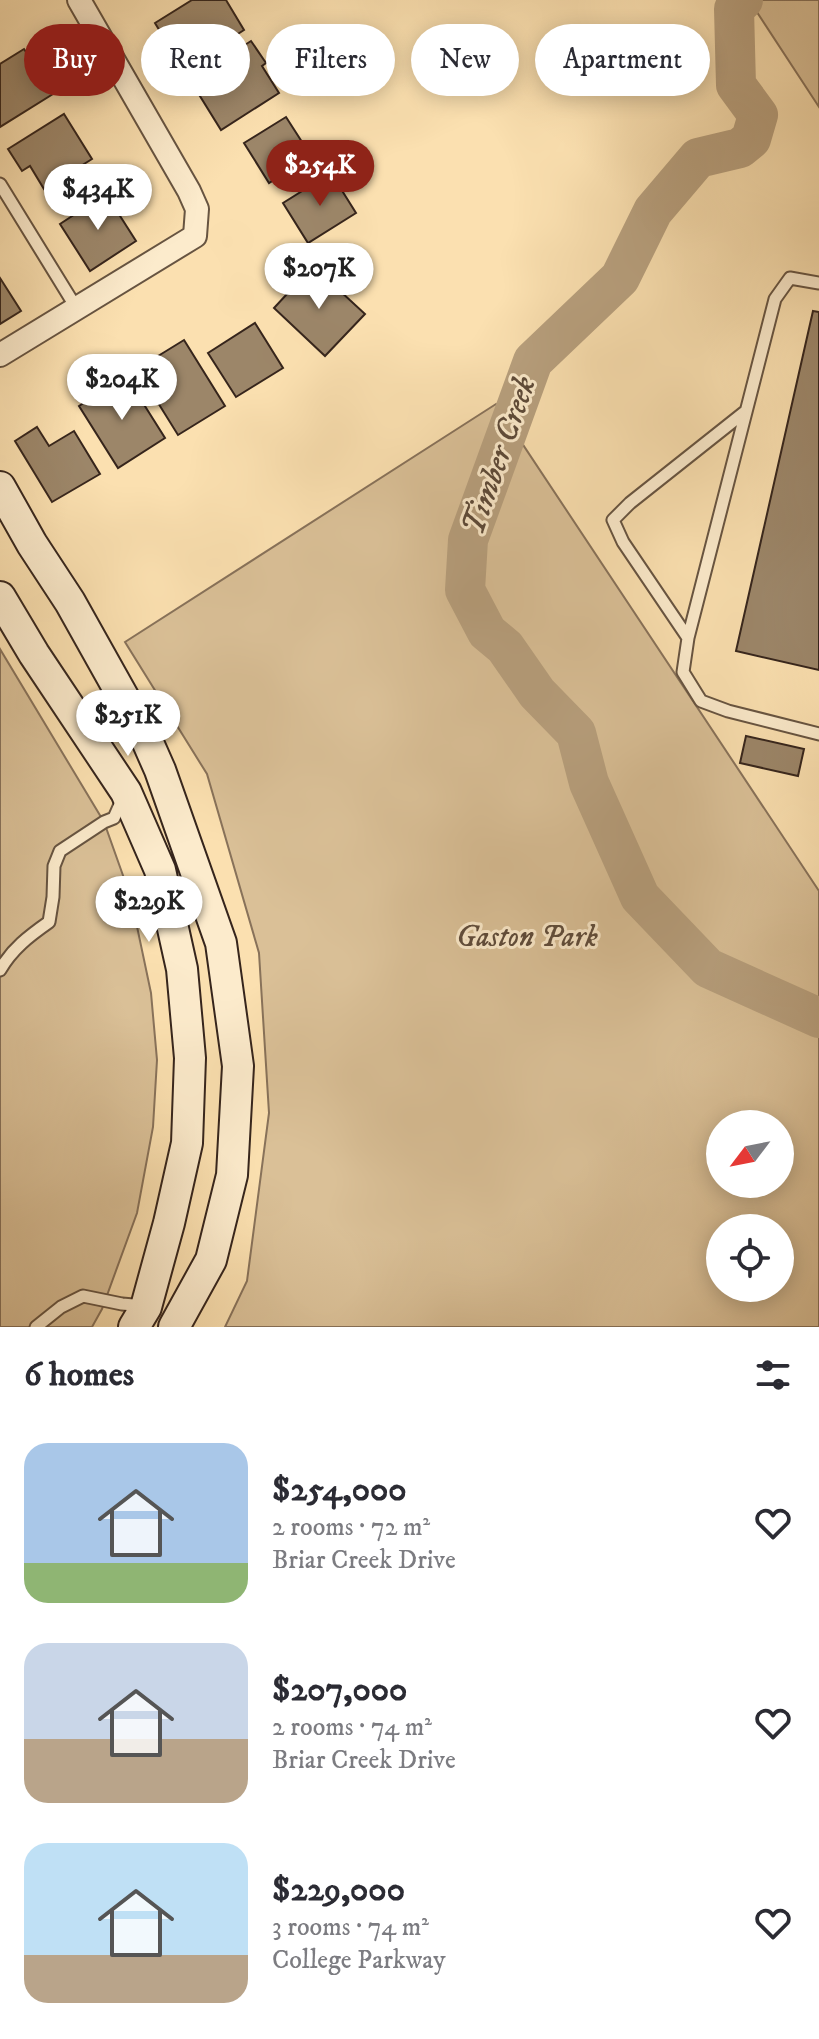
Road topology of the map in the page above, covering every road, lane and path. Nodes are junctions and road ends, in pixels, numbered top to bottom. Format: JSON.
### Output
{"nodes":[{"id":1,"x":79,"y":0,"type":"edge"},
{"id":2,"x":0,"y":184,"type":"edge"},
{"id":3,"x":819,"y":283,"type":"edge"},
{"id":4,"x":77,"y":309,"type":"junction"},
{"id":5,"x":0,"y":355,"type":"edge"},
{"id":6,"x":746,"y":411,"type":"junction"},
{"id":7,"x":0,"y":487,"type":"edge"},
{"id":8,"x":0,"y":597,"type":"edge"},
{"id":9,"x":688,"y":638,"type":"junction"},
{"id":10,"x":819,"y":734,"type":"edge"},
{"id":11,"x":160,"y":770,"type":"junction"},
{"id":12,"x":126,"y":792,"type":"junction"},
{"id":13,"x":0,"y":970,"type":"edge"},
{"id":14,"x":140,"y":1317,"type":"edge"},
{"id":15,"x":176,"y":1323,"type":"edge"},
{"id":16,"x":36,"y":1327,"type":"edge"}],
"edges":[{"from":1,"to":4,"type":"street"},
{"from":2,"to":4,"type":"lane"},
{"from":3,"to":6,"type":"lane"},
{"from":4,"to":5,"type":"street"},
{"from":6,"to":9,"type":"lane"},
{"from":6,"to":9,"type":"lane"},
{"from":7,"to":11,"type":"main road"},
{"from":8,"to":12,"type":"main road"},
{"from":9,"to":10,"type":"lane"},
{"from":11,"to":12,"type":"main road"},
{"from":11,"to":15,"type":"main road"},
{"from":12,"to":13,"type":"lane"},
{"from":12,"to":14,"type":"main road"},
{"from":14,"to":15,"type":"main road"},
{"from":14,"to":16,"type":"lane"}]}
